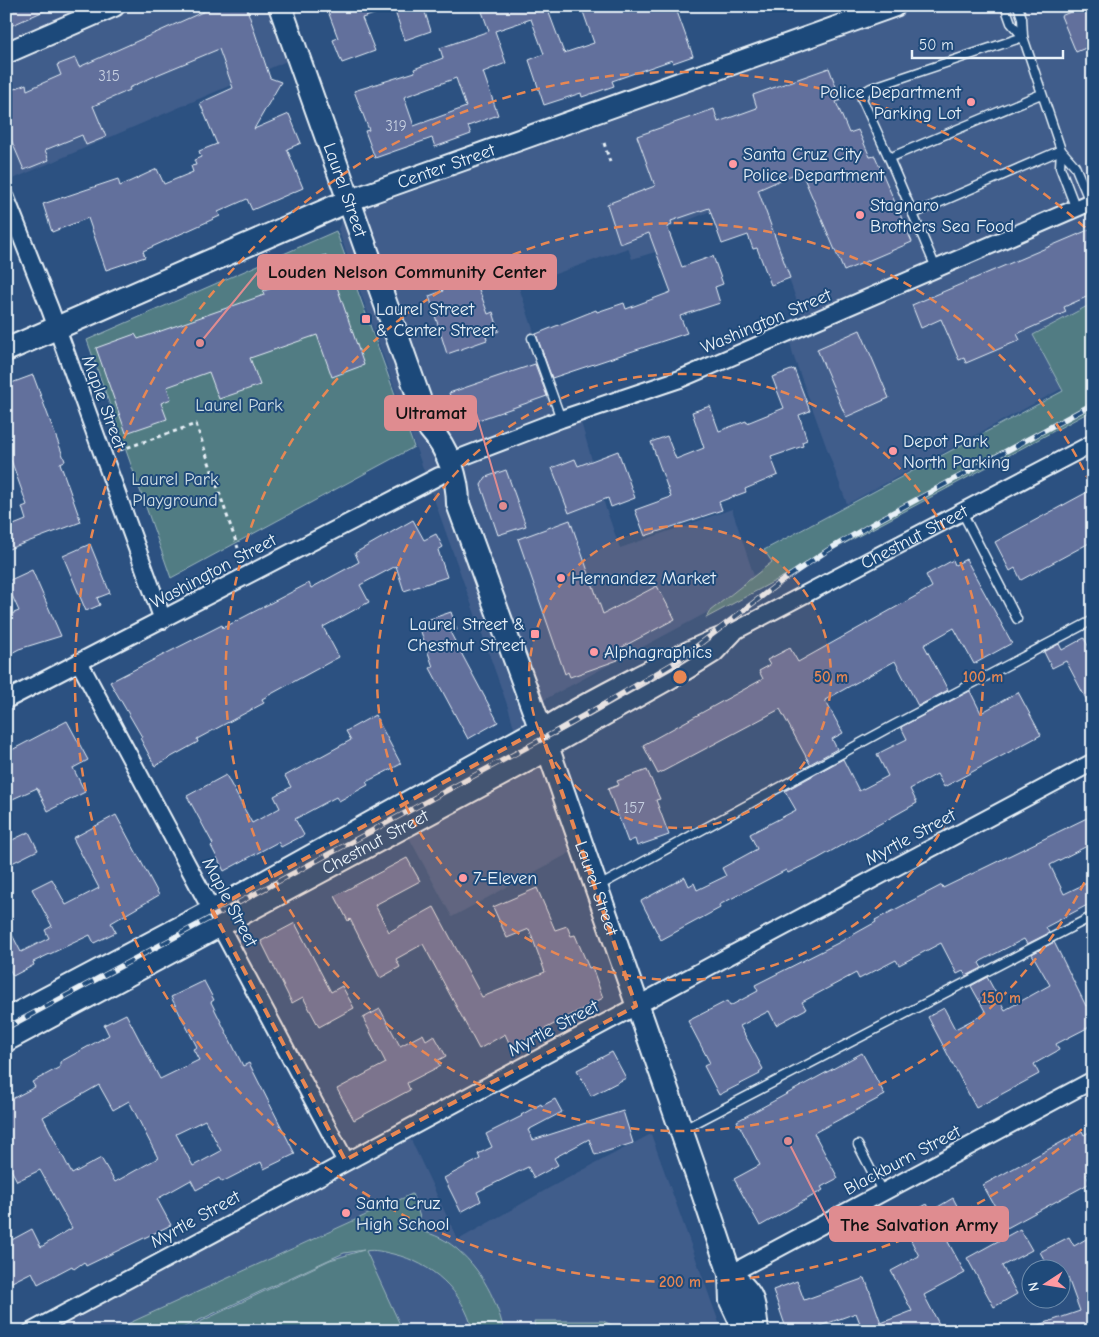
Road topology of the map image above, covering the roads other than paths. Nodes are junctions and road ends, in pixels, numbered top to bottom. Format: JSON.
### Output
{"nodes":[{"id":1,"x":113,"y":6,"type":"edge"},
{"id":2,"x":280,"y":6,"type":"edge"},
{"id":3,"x":895,"y":6,"type":"edge"},
{"id":4,"x":1005,"y":6,"type":"edge"},
{"id":5,"x":1018,"y":6,"type":"edge"},
{"id":6,"x":1023,"y":37,"type":"junction"},
{"id":7,"x":6,"y":53,"type":"edge"},
{"id":8,"x":1041,"y":94,"type":"junction"},
{"id":9,"x":1061,"y":150,"type":"junction"},
{"id":10,"x":889,"y":158,"type":"junction"},
{"id":11,"x":6,"y":198,"type":"edge"},
{"id":12,"x":348,"y":201,"type":"junction"},
{"id":13,"x":1086,"y":204,"type":"edge"},
{"id":14,"x":913,"y":214,"type":"junction"},
{"id":15,"x":936,"y":268,"type":"junction"},
{"id":16,"x":57,"y":328,"type":"junction"},
{"id":17,"x":532,"y":338,"type":"dead end"},
{"id":18,"x":6,"y":350,"type":"edge"},
{"id":19,"x":561,"y":419,"type":"junction"},
{"id":20,"x":1093,"y":443,"type":"edge"},
{"id":21,"x":444,"y":469,"type":"junction"},
{"id":22,"x":962,"y":512,"type":"junction"},
{"id":23,"x":1017,"y":619,"type":"dead end"},
{"id":24,"x":163,"y":620,"type":"junction"},
{"id":25,"x":1093,"y":620,"type":"edge"},
{"id":26,"x":735,"y":631,"type":"junction"},
{"id":27,"x":79,"y":662,"type":"junction"},
{"id":28,"x":6,"y":700,"type":"edge"},
{"id":29,"x":544,"y":739,"type":"junction"},
{"id":30,"x":1093,"y":762,"type":"edge"},
{"id":31,"x":596,"y":888,"type":"junction"},
{"id":32,"x":1093,"y":916,"type":"edge"},
{"id":33,"x":216,"y":918,"type":"junction"},
{"id":34,"x":636,"y":1006,"type":"junction"},
{"id":35,"x":6,"y":1020,"type":"edge"},
{"id":36,"x":6,"y":1040,"type":"edge"},
{"id":37,"x":1093,"y":1080,"type":"edge"},
{"id":38,"x":681,"y":1131,"type":"junction"},
{"id":39,"x":858,"y":1145,"type":"dead end"},
{"id":40,"x":345,"y":1160,"type":"junction"},
{"id":41,"x":883,"y":1193,"type":"junction"},
{"id":42,"x":730,"y":1274,"type":"junction"},
{"id":43,"x":32,"y":1331,"type":"edge"},
{"id":44,"x":745,"y":1331,"type":"edge"},
{"id":45,"x":757,"y":1331,"type":"edge"}],
"edges":[{"from":1,"to":7,"type":"street"},
{"from":2,"to":12,"type":"main road","name":"Laurel Street"},
{"from":3,"to":12,"type":"street","name":"Center Street"},
{"from":4,"to":6,"type":"lane"},
{"from":5,"to":6,"type":"lane"},
{"from":6,"to":8,"type":"lane"},
{"from":6,"to":10,"type":"lane"},
{"from":8,"to":9,"type":"lane"},
{"from":8,"to":10,"type":"lane"},
{"from":9,"to":13,"type":"lane"},
{"from":9,"to":13,"type":"lane"},
{"from":9,"to":14,"type":"lane"},
{"from":10,"to":14,"type":"lane"},
{"from":11,"to":16,"type":"street","name":"Maple Street"},
{"from":12,"to":16,"type":"main road","name":"Center Street"},
{"from":12,"to":21,"type":"main road","name":"Laurel Street"},
{"from":13,"to":15,"type":"street","name":"Washington Street"},
{"from":14,"to":15,"type":"lane"},
{"from":15,"to":19,"type":"street","name":"Washington Street"},
{"from":16,"to":18,"type":"main road","name":"Center Street"},
{"from":16,"to":24,"type":"street","name":"Maple Street"},
{"from":17,"to":19,"type":"lane"},
{"from":19,"to":21,"type":"street","name":"Washington Street"},
{"from":20,"to":22,"type":"street","name":"Chestnut Street"},
{"from":21,"to":24,"type":"street","name":"Washington Street"},
{"from":21,"to":29,"type":"main road","name":"Laurel Street"},
{"from":22,"to":23,"type":"lane"},
{"from":22,"to":26,"type":"street","name":"Chestnut Street"},
{"from":24,"to":27,"type":"street","name":"Washington Street"},
{"from":25,"to":31,"type":"lane"},
{"from":26,"to":29,"type":"street","name":"Chestnut Street"},
{"from":26,"to":29,"type":"street","name":"Chestnut Street"},
{"from":27,"to":28,"type":"street","name":"Washington Street"},
{"from":27,"to":33,"type":"street","name":"Maple Street"},
{"from":29,"to":31,"type":"main road","name":"Laurel Street"},
{"from":29,"to":33,"type":"main road","name":"Chestnut Street"},
{"from":30,"to":34,"type":"street","name":"Myrtle Street"},
{"from":31,"to":34,"type":"main road","name":"Laurel Street"},
{"from":32,"to":38,"type":"lane"},
{"from":33,"to":35,"type":"main road","name":"Chestnut Street"},
{"from":33,"to":36,"type":"main road","name":"Chestnut Street"},
{"from":33,"to":40,"type":"street","name":"Maple Street"},
{"from":34,"to":38,"type":"main road","name":"Laurel Street"},
{"from":34,"to":40,"type":"street","name":"Myrtle Street"},
{"from":37,"to":41,"type":"street","name":"Blackburn Street"},
{"from":38,"to":42,"type":"main road","name":"Laurel Street"},
{"from":39,"to":41,"type":"lane"},
{"from":40,"to":43,"type":"street","name":"Myrtle Street"},
{"from":41,"to":42,"type":"street","name":"Blackburn Street"},
{"from":42,"to":44,"type":"main road","name":"Laurel Street"},
{"from":42,"to":45,"type":"main road","name":"Laurel Street"}]}
